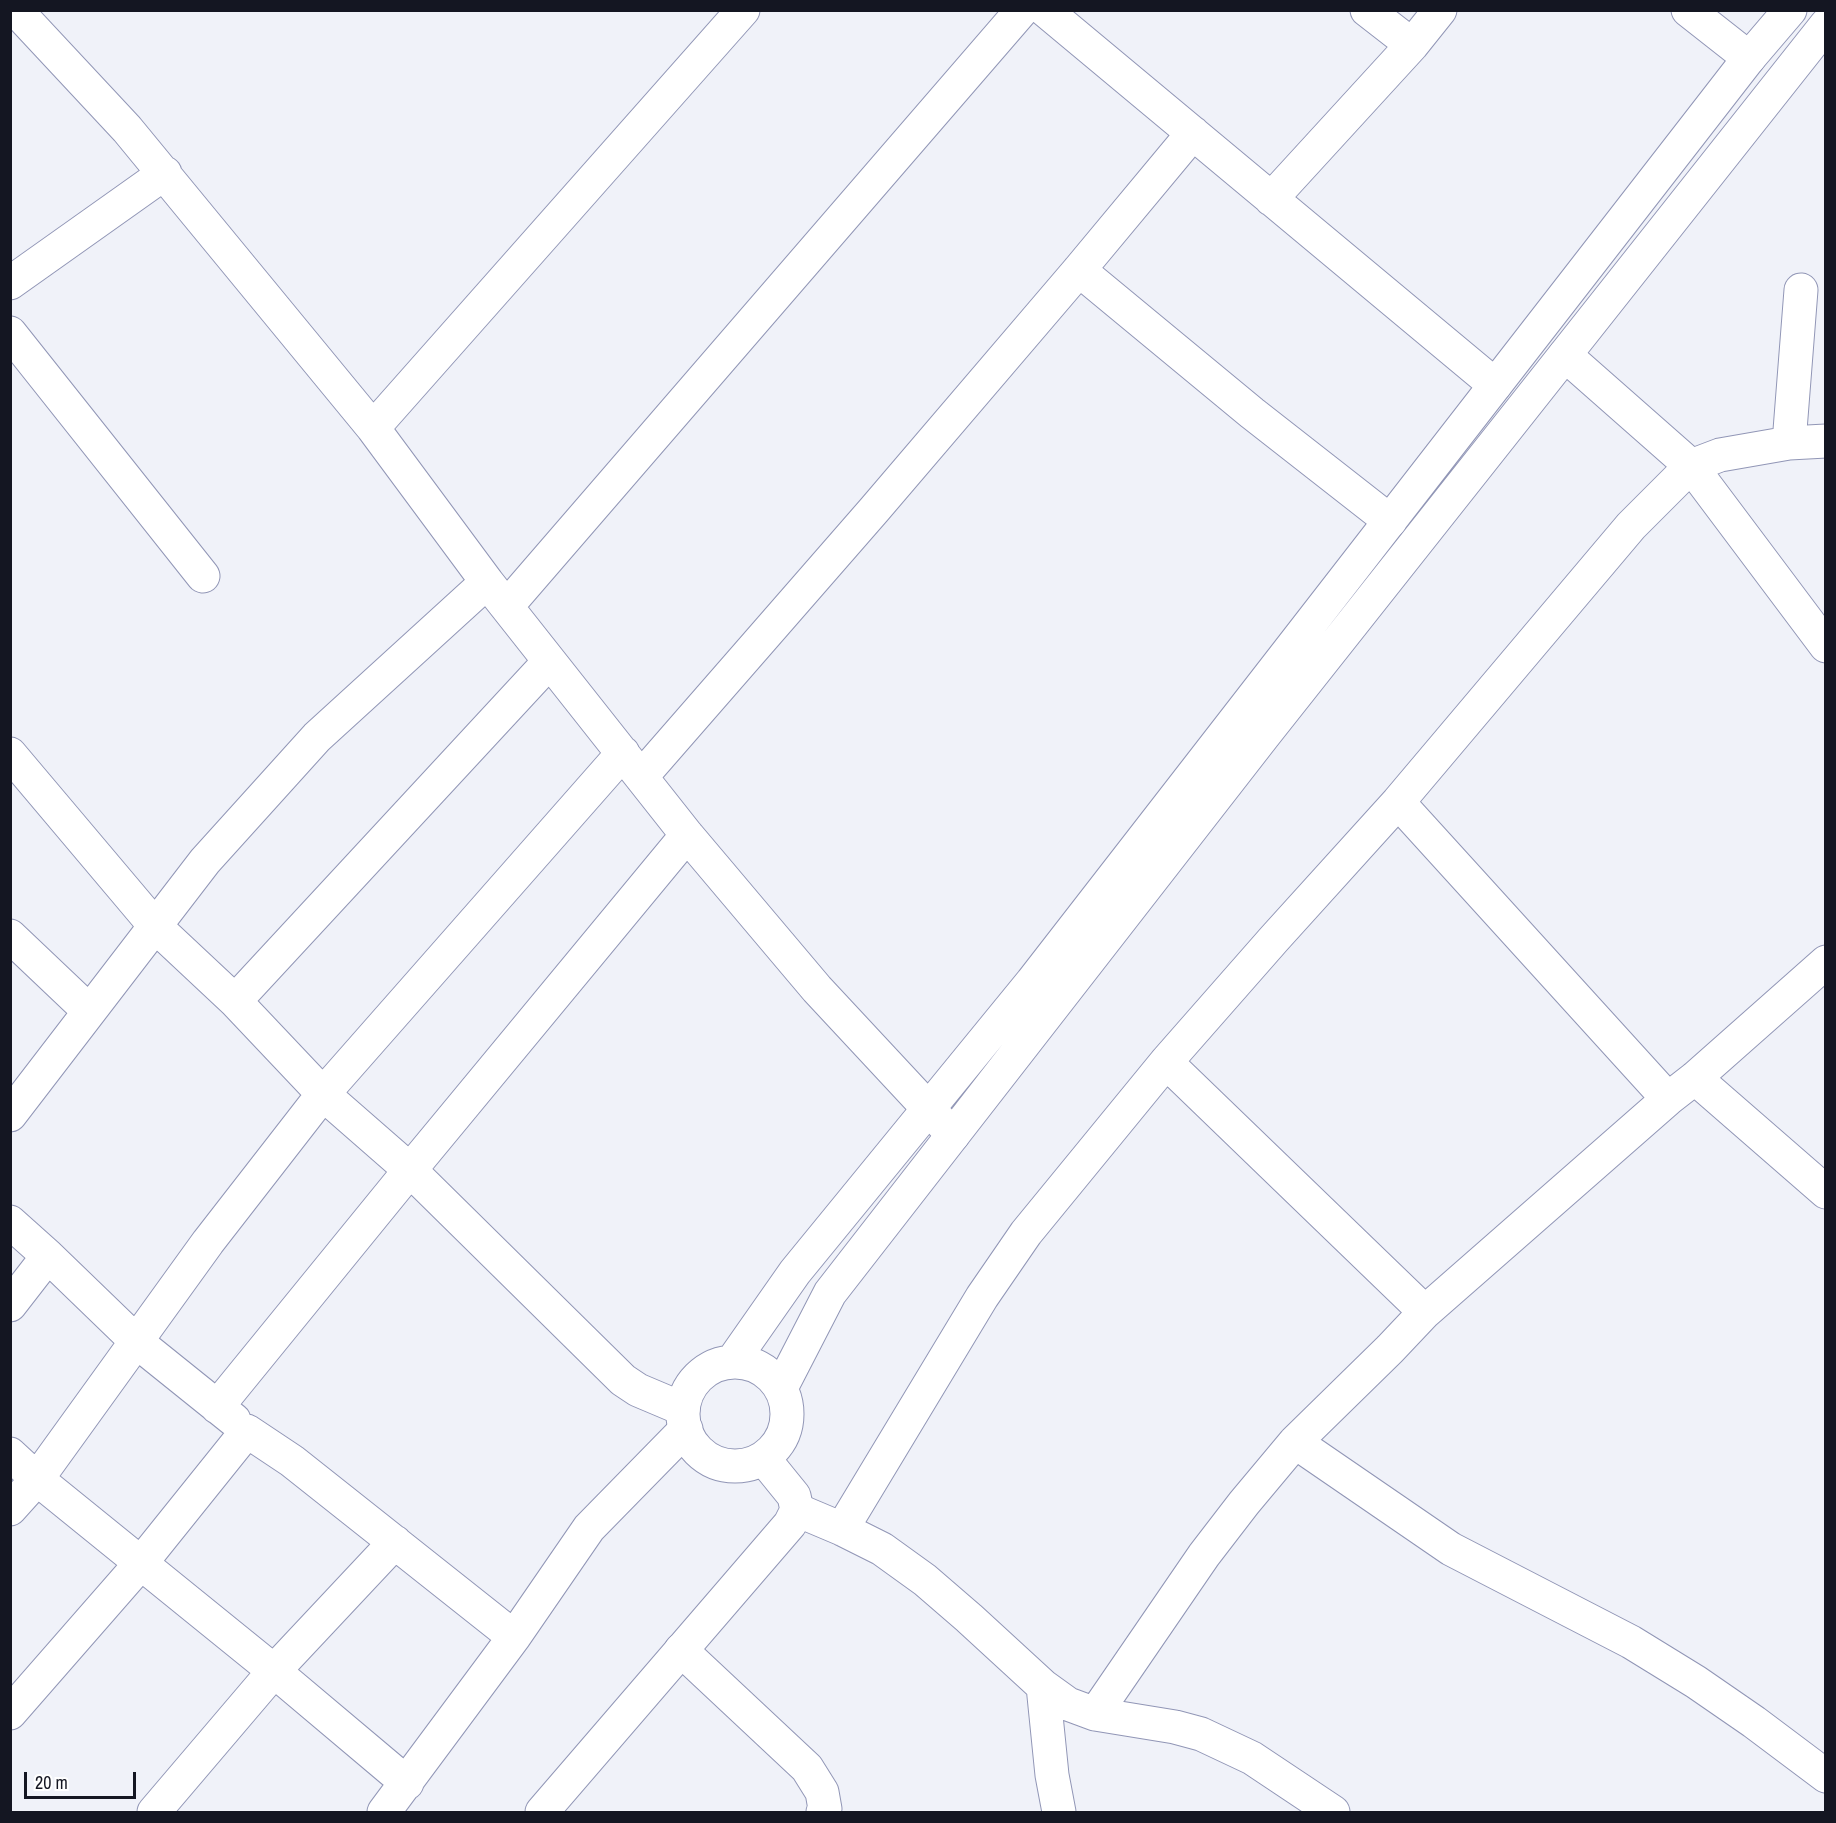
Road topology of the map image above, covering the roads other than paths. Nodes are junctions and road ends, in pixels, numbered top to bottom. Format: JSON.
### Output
{"nodes":[{"id":1,"x":16,"y":10,"type":"edge"},
{"id":2,"x":744,"y":10,"type":"edge"},
{"id":3,"x":1022,"y":10,"type":"edge"},
{"id":4,"x":1046,"y":10,"type":"edge"},
{"id":5,"x":1367,"y":10,"type":"edge"},
{"id":6,"x":1440,"y":10,"type":"edge"},
{"id":7,"x":1688,"y":10,"type":"edge"},
{"id":8,"x":1790,"y":10,"type":"edge"},
{"id":9,"x":1826,"y":25,"type":"edge"},
{"id":10,"x":1412,"y":45,"type":"junction"},
{"id":11,"x":1749,"y":58,"type":"junction"},
{"id":12,"x":1192,"y":133,"type":"junction"},
{"id":13,"x":165,"y":173,"type":"junction"},
{"id":14,"x":1271,"y":199,"type":"junction"},
{"id":15,"x":1079,"y":270,"type":"junction"},
{"id":16,"x":10,"y":283,"type":"edge"},
{"id":17,"x":1801,"y":290,"type":"dead end"},
{"id":18,"x":10,"y":333,"type":"edge"},
{"id":19,"x":1565,"y":355,"type":"junction"},
{"id":20,"x":1495,"y":385,"type":"junction"},
{"id":21,"x":373,"y":428,"type":"junction"},
{"id":22,"x":1826,"y":441,"type":"edge"},
{"id":23,"x":1790,"y":443,"type":"junction"},
{"id":24,"x":1691,"y":466,"type":"junction"},
{"id":25,"x":1390,"y":521,"type":"junction"},
{"id":26,"x":203,"y":576,"type":"dead end"},
{"id":27,"x":497,"y":594,"type":"junction"},
{"id":28,"x":1826,"y":646,"type":"edge"},
{"id":29,"x":549,"y":662,"type":"junction"},
{"id":30,"x":10,"y":754,"type":"edge"},
{"id":31,"x":633,"y":765,"type":"junction"},
{"id":32,"x":1398,"y":802,"type":"junction"},
{"id":33,"x":687,"y":835,"type":"junction"},
{"id":34,"x":156,"y":927,"type":"junction"},
{"id":35,"x":10,"y":936,"type":"edge"},
{"id":36,"x":1826,"y":962,"type":"edge"},
{"id":37,"x":235,"y":1001,"type":"junction"},
{"id":38,"x":89,"y":1011,"type":"junction"},
{"id":39,"x":1166,"y":1062,"type":"junction"},
{"id":40,"x":1695,"y":1078,"type":"junction"},
{"id":41,"x":323,"y":1094,"type":"junction"},
{"id":42,"x":1668,"y":1098,"type":"junction"},
{"id":43,"x":928,"y":1109,"type":"junction"},
{"id":44,"x":10,"y":1115,"type":"edge"},
{"id":45,"x":953,"y":1135,"type":"junction"},
{"id":46,"x":410,"y":1170,"type":"junction"},
{"id":47,"x":1826,"y":1192,"type":"edge"},
{"id":48,"x":10,"y":1222,"type":"edge"},
{"id":49,"x":48,"y":1256,"type":"junction"},
{"id":50,"x":10,"y":1305,"type":"edge"},
{"id":51,"x":1425,"y":1312,"type":"junction"},
{"id":52,"x":136,"y":1342,"type":"junction"},
{"id":53,"x":732,"y":1362,"type":"junction"},
{"id":54,"x":781,"y":1388,"type":"junction"},
{"id":55,"x":217,"y":1407,"type":"junction"},
{"id":56,"x":684,"y":1419,"type":"junction"},
{"id":57,"x":247,"y":1431,"type":"junction"},
{"id":58,"x":1295,"y":1442,"type":"junction"},
{"id":59,"x":10,"y":1454,"type":"edge"},
{"id":60,"x":764,"y":1460,"type":"junction"},
{"id":61,"x":37,"y":1479,"type":"junction"},
{"id":62,"x":10,"y":1509,"type":"edge"},
{"id":63,"x":797,"y":1510,"type":"junction"},
{"id":64,"x":842,"y":1528,"type":"junction"},
{"id":65,"x":395,"y":1542,"type":"junction"},
{"id":66,"x":141,"y":1563,"type":"junction"},
{"id":67,"x":514,"y":1637,"type":"junction"},
{"id":68,"x":681,"y":1650,"type":"junction"},
{"id":69,"x":274,"y":1671,"type":"junction"},
{"id":70,"x":1043,"y":1686,"type":"junction"},
{"id":71,"x":10,"y":1713,"type":"edge"},
{"id":72,"x":1095,"y":1714,"type":"junction"},
{"id":73,"x":1826,"y":1776,"type":"edge"},
{"id":74,"x":407,"y":1783,"type":"junction"},
{"id":75,"x":154,"y":1812,"type":"edge"},
{"id":76,"x":384,"y":1812,"type":"edge"},
{"id":77,"x":542,"y":1812,"type":"edge"},
{"id":78,"x":823,"y":1812,"type":"edge"},
{"id":79,"x":1059,"y":1812,"type":"edge"},
{"id":80,"x":1333,"y":1812,"type":"edge"}],
"edges":[{"from":1,"to":13,"type":"street"},
{"from":2,"to":21,"type":"street"},
{"from":3,"to":27,"type":"street"},
{"from":4,"to":12,"type":"street"},
{"from":5,"to":10,"type":"street"},
{"from":6,"to":10,"type":"street"},
{"from":7,"to":11,"type":"street"},
{"from":8,"to":11,"type":"street"},
{"from":9,"to":19,"type":"street"},
{"from":10,"to":14,"type":"street"},
{"from":11,"to":20,"type":"street"},
{"from":12,"to":14,"type":"street"},
{"from":12,"to":15,"type":"street"},
{"from":13,"to":16,"type":"street"},
{"from":13,"to":21,"type":"street"},
{"from":14,"to":20,"type":"street"},
{"from":15,"to":25,"type":"street"},
{"from":15,"to":31,"type":"street"},
{"from":17,"to":23,"type":"street"},
{"from":18,"to":26,"type":"street"},
{"from":19,"to":24,"type":"street"},
{"from":19,"to":45,"type":"street"},
{"from":20,"to":25,"type":"street"},
{"from":21,"to":27,"type":"street"},
{"from":22,"to":23,"type":"street"},
{"from":23,"to":24,"type":"street"},
{"from":24,"to":28,"type":"street"},
{"from":24,"to":32,"type":"street"},
{"from":25,"to":43,"type":"street"},
{"from":27,"to":29,"type":"street"},
{"from":27,"to":34,"type":"street"},
{"from":29,"to":31,"type":"street"},
{"from":29,"to":37,"type":"street"},
{"from":30,"to":34,"type":"street"},
{"from":31,"to":33,"type":"street"},
{"from":31,"to":41,"type":"street"},
{"from":32,"to":39,"type":"street"},
{"from":32,"to":42,"type":"street"},
{"from":33,"to":43,"type":"street"},
{"from":33,"to":46,"type":"street"},
{"from":34,"to":37,"type":"street"},
{"from":34,"to":38,"type":"street"},
{"from":35,"to":38,"type":"street"},
{"from":36,"to":40,"type":"street"},
{"from":37,"to":41,"type":"street"},
{"from":38,"to":44,"type":"street"},
{"from":39,"to":51,"type":"street"},
{"from":39,"to":64,"type":"street"},
{"from":40,"to":42,"type":"street"},
{"from":40,"to":47,"type":"street"},
{"from":41,"to":46,"type":"street"},
{"from":41,"to":52,"type":"street"},
{"from":42,"to":51,"type":"street"},
{"from":43,"to":45,"type":"street"},
{"from":43,"to":53,"type":"street"},
{"from":45,"to":54,"type":"street"},
{"from":46,"to":55,"type":"street"},
{"from":46,"to":56,"type":"street"},
{"from":48,"to":49,"type":"street"},
{"from":49,"to":50,"type":"street"},
{"from":49,"to":52,"type":"street"},
{"from":51,"to":58,"type":"street"},
{"from":52,"to":55,"type":"street"},
{"from":52,"to":61,"type":"street"},
{"from":53,"to":54,"type":"street"},
{"from":53,"to":56,"type":"street"},
{"from":54,"to":60,"type":"street"},
{"from":55,"to":57,"type":"street"},
{"from":56,"to":60,"type":"street"},
{"from":56,"to":67,"type":"street"},
{"from":57,"to":65,"type":"street"},
{"from":57,"to":66,"type":"street"},
{"from":58,"to":72,"type":"street"},
{"from":58,"to":73,"type":"street"},
{"from":59,"to":61,"type":"street"},
{"from":60,"to":63,"type":"street"},
{"from":61,"to":62,"type":"street"},
{"from":61,"to":66,"type":"street"},
{"from":63,"to":64,"type":"street"},
{"from":63,"to":68,"type":"street"},
{"from":64,"to":70,"type":"street"},
{"from":65,"to":67,"type":"street"},
{"from":65,"to":69,"type":"street"},
{"from":66,"to":69,"type":"street"},
{"from":66,"to":71,"type":"street"},
{"from":67,"to":74,"type":"street"},
{"from":68,"to":77,"type":"street"},
{"from":68,"to":78,"type":"street"},
{"from":69,"to":74,"type":"street"},
{"from":69,"to":75,"type":"street"},
{"from":70,"to":72,"type":"street"},
{"from":70,"to":79,"type":"street"},
{"from":72,"to":80,"type":"street"},
{"from":74,"to":76,"type":"street"}]}
